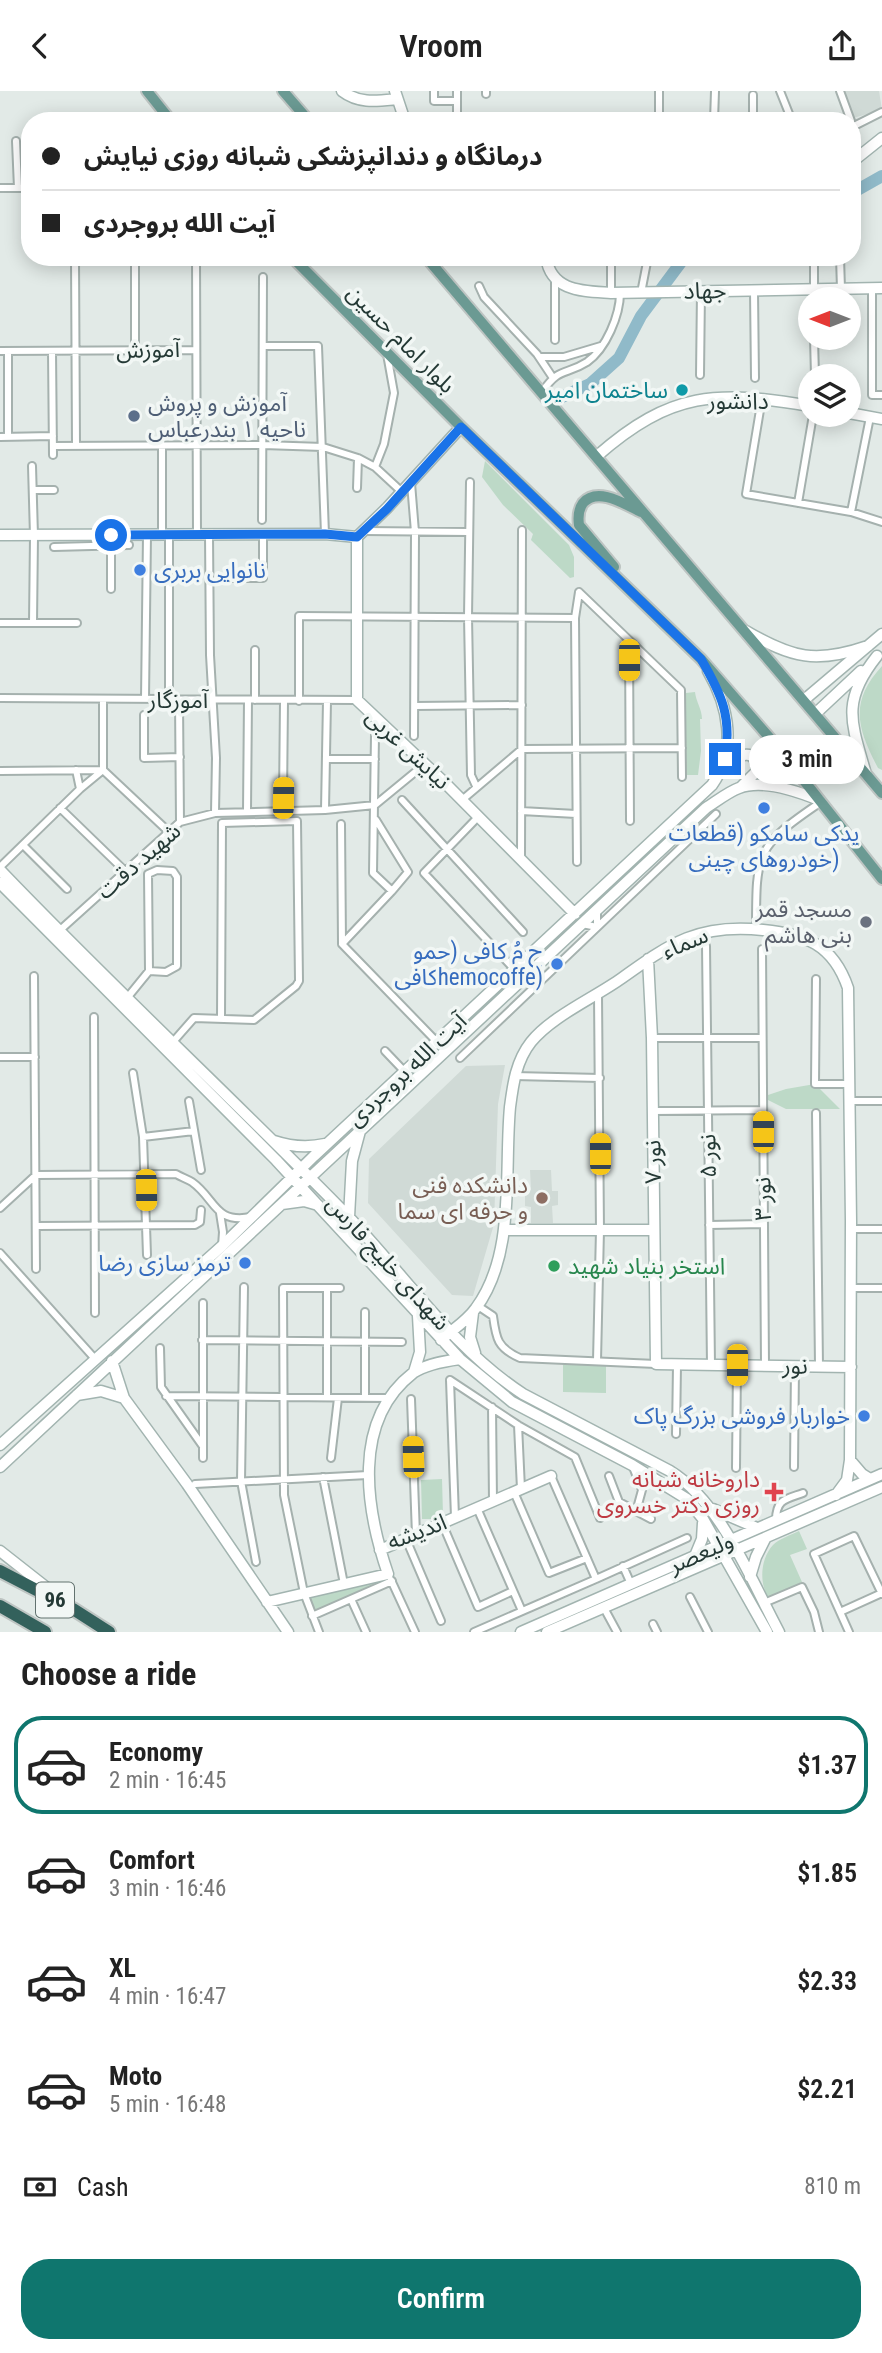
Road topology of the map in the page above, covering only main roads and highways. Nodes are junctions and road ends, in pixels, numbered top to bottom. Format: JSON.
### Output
{"nodes":[{"id":1,"x":147,"y":91,"type":"edge"},
{"id":2,"x":283,"y":91,"type":"edge"},
{"id":3,"x":342,"y":91,"type":"edge"},
{"id":4,"x":396,"y":95,"type":"edge"},
{"id":5,"x":164,"y":112,"type":"edge"},
{"id":6,"x":301,"y":112,"type":"edge"},
{"id":7,"x":401,"y":112,"type":"edge"},
{"id":8,"x":882,"y":138,"type":"edge"},
{"id":9,"x":861,"y":155,"type":"edge"},
{"id":10,"x":301,"y":266,"type":"edge"},
{"id":11,"x":434,"y":266,"type":"edge"},
{"id":12,"x":550,"y":266,"type":"edge"},
{"id":13,"x":798,"y":293,"type":"edge"},
{"id":14,"x":798,"y":404,"type":"edge"},
{"id":15,"x":861,"y":415,"type":"edge"},
{"id":16,"x":882,"y":419,"type":"edge"},
{"id":17,"x":461,"y":427,"type":"junction"},
{"id":18,"x":597,"y":456,"type":"junction"},
{"id":19,"x":644,"y":513,"type":"junction"},
{"id":20,"x":360,"y":534,"type":"junction"},
{"id":21,"x":0,"y":535,"type":"edge"},
{"id":22,"x":651,"y":611,"type":"junction"},
{"id":23,"x":746,"y":631,"type":"junction"},
{"id":24,"x":882,"y":634,"type":"edge"},
{"id":25,"x":868,"y":646,"type":"junction"},
{"id":26,"x":879,"y":653,"type":"edge"},
{"id":27,"x":701,"y":659,"type":"junction"},
{"id":28,"x":822,"y":685,"type":"junction"},
{"id":29,"x":834,"y":697,"type":"junction"},
{"id":30,"x":804,"y":700,"type":"junction"},
{"id":31,"x":816,"y":714,"type":"junction"},
{"id":32,"x":723,"y":765,"type":"junction"},
{"id":33,"x":866,"y":774,"type":"junction"},
{"id":34,"x":743,"y":786,"type":"junction"},
{"id":35,"x":882,"y":793,"type":"edge"},
{"id":36,"x":820,"y":801,"type":"junction"},
{"id":37,"x":0,"y":869,"type":"edge"},
{"id":38,"x":882,"y":879,"type":"edge"},
{"id":39,"x":0,"y":883,"type":"edge"},
{"id":40,"x":575,"y":914,"type":"junction"},
{"id":41,"x":648,"y":960,"type":"junction"},
{"id":42,"x":108,"y":985,"type":"junction"},
{"id":43,"x":361,"y":1128,"type":"junction"},
{"id":44,"x":271,"y":1139,"type":"junction"},
{"id":45,"x":328,"y":1143,"type":"junction"},
{"id":46,"x":317,"y":1153,"type":"junction"},
{"id":47,"x":276,"y":1160,"type":"junction"},
{"id":48,"x":326,"y":1162,"type":"junction"},
{"id":49,"x":300,"y":1169,"type":"junction"},
{"id":50,"x":292,"y":1177,"type":"junction"},
{"id":51,"x":310,"y":1178,"type":"junction"},
{"id":52,"x":301,"y":1186,"type":"junction"},
{"id":53,"x":272,"y":1197,"type":"junction"},
{"id":54,"x":282,"y":1204,"type":"junction"},
{"id":55,"x":319,"y":1206,"type":"junction"},
{"id":56,"x":349,"y":1217,"type":"junction"},
{"id":57,"x":504,"y":1230,"type":"junction"},
{"id":58,"x":654,"y":1230,"type":"junction"},
{"id":59,"x":476,"y":1308,"type":"junction"},
{"id":60,"x":418,"y":1315,"type":"junction"},
{"id":61,"x":450,"y":1332,"type":"junction"},
{"id":62,"x":441,"y":1340,"type":"junction"},
{"id":63,"x":476,"y":1357,"type":"junction"},
{"id":64,"x":460,"y":1359,"type":"junction"},
{"id":65,"x":112,"y":1361,"type":"junction"},
{"id":66,"x":656,"y":1364,"type":"joint"},
{"id":67,"x":851,"y":1367,"type":"junction"},
{"id":68,"x":414,"y":1372,"type":"junction"},
{"id":69,"x":75,"y":1396,"type":"junction"},
{"id":70,"x":124,"y":1398,"type":"junction"},
{"id":71,"x":0,"y":1445,"type":"edge"},
{"id":72,"x":850,"y":1460,"type":"junction"},
{"id":73,"x":0,"y":1467,"type":"edge"},
{"id":74,"x":882,"y":1474,"type":"edge"},
{"id":75,"x":551,"y":1476,"type":"road end"},
{"id":76,"x":870,"y":1479,"type":"junction"},
{"id":77,"x":882,"y":1487,"type":"edge"},
{"id":78,"x":836,"y":1495,"type":"junction"},
{"id":79,"x":713,"y":1509,"type":"junction"},
{"id":80,"x":703,"y":1519,"type":"junction"},
{"id":81,"x":757,"y":1528,"type":"junction"},
{"id":82,"x":765,"y":1539,"type":"junction"},
{"id":83,"x":730,"y":1540,"type":"junction"},
{"id":84,"x":717,"y":1545,"type":"junction"},
{"id":85,"x":380,"y":1550,"type":"junction"},
{"id":86,"x":0,"y":1551,"type":"edge"},
{"id":87,"x":736,"y":1551,"type":"junction"},
{"id":88,"x":694,"y":1556,"type":"junction"},
{"id":89,"x":723,"y":1557,"type":"junction"},
{"id":90,"x":0,"y":1571,"type":"edge"},
{"id":91,"x":750,"y":1577,"type":"junction"},
{"id":92,"x":267,"y":1602,"type":"junction"},
{"id":93,"x":0,"y":1606,"type":"edge"},
{"id":94,"x":73,"y":1609,"type":"junction"},
{"id":95,"x":45,"y":1632,"type":"edge"},
{"id":96,"x":109,"y":1632,"type":"edge"},
{"id":97,"x":288,"y":1632,"type":"edge"},
{"id":98,"x":521,"y":1632,"type":"edge"},
{"id":99,"x":547,"y":1632,"type":"edge"},
{"id":100,"x":767,"y":1632,"type":"edge"},
{"id":101,"x":779,"y":1632,"type":"edge"}],
"edges":[{"from":1,"to":5,"type":"main road"},
{"from":2,"to":6,"type":"main road"},
{"from":3,"to":4,"type":"main road"},
{"from":4,"to":7,"type":"main road"},
{"from":8,"to":9,"type":"main road"},
{"from":10,"to":17,"type":"main road","name":"بلوار امام حسین"},
{"from":11,"to":18,"type":"main road"},
{"from":12,"to":13,"type":"main road","name":"جهاد"},
{"from":14,"to":18,"type":"main road","name":"دانشور"},
{"from":15,"to":16,"type":"main road"},
{"from":17,"to":20,"type":"main road"},
{"from":17,"to":22,"type":"main road","name":"بلوار امام حسین"},
{"from":18,"to":19,"type":"main road"},
{"from":19,"to":22,"type":"main road"},
{"from":19,"to":23,"type":"main road"},
{"from":20,"to":21,"type":"main road"},
{"from":20,"to":40,"type":"main road","name":"نیایش غربی"},
{"from":22,"to":27,"type":"main road","name":"بلوار امام حسین"},
{"from":23,"to":25,"type":"main road"},
{"from":23,"to":30,"type":"main road"},
{"from":24,"to":25,"type":"main road"},
{"from":25,"to":28,"type":"main road"},
{"from":26,"to":29,"type":"main road"},
{"from":26,"to":33,"type":"main road"},
{"from":27,"to":32,"type":"main road","name":"آیت الله بروجردی"},
{"from":27,"to":36,"type":"main road","name":"بلوار امام حسین"},
{"from":28,"to":29,"type":"main road"},
{"from":28,"to":30,"type":"main road"},
{"from":29,"to":31,"type":"main road"},
{"from":30,"to":31,"type":"main road"},
{"from":31,"to":33,"type":"main road"},
{"from":32,"to":34,"type":"main road"},
{"from":32,"to":40,"type":"main road","name":"آیت الله بروجردی"},
{"from":33,"to":35,"type":"main road"},
{"from":34,"to":36,"type":"main road"},
{"from":34,"to":43,"type":"main road","name":"آیت الله بروجردی"},
{"from":36,"to":38,"type":"main road","name":"بلوار امام حسین"},
{"from":37,"to":42,"type":"main road","name":"شهدای خلیج فارس"},
{"from":39,"to":42,"type":"main road","name":"شهدای خلیج فارس"},
{"from":40,"to":45,"type":"main road","name":"آیت الله بروجردی"},
{"from":41,"to":57,"type":"main road","name":"سماء"},
{"from":41,"to":58,"type":"main road","name":"نور ۷"},
{"from":41,"to":67,"type":"main road","name":"سماء"},
{"from":42,"to":44,"type":"main road","name":"شهدای خلیج فارس"},
{"from":42,"to":47,"type":"main road","name":"شهدای خلیج فارس"},
{"from":43,"to":48,"type":"main road","name":"آیت الله بروجردی"},
{"from":43,"to":56,"type":"main road"},
{"from":44,"to":45,"type":"main road"},
{"from":44,"to":49,"type":"main road","name":"شهدای خلیج فارس"},
{"from":45,"to":46,"type":"main road","name":"آیت الله بروجردی"},
{"from":46,"to":48,"type":"main road"},
{"from":46,"to":49,"type":"main road","name":"آیت الله بروجردی"},
{"from":47,"to":50,"type":"main road","name":"شهدای خلیج فارس"},
{"from":47,"to":53,"type":"main road"},
{"from":48,"to":51,"type":"main road","name":"آیت الله بروجردی"},
{"from":49,"to":50,"type":"main road","name":"آیت الله بروجردی"},
{"from":49,"to":51,"type":"main road","name":"شهدای خلیج فارس"},
{"from":50,"to":52,"type":"main road","name":"شهدای خلیج فارس"},
{"from":50,"to":53,"type":"main road","name":"آیت الله بروجردی"},
{"from":51,"to":52,"type":"main road","name":"آیت الله بروجردی"},
{"from":51,"to":56,"type":"main road","name":"شهدای خلیج فارس"},
{"from":52,"to":54,"type":"main road","name":"آیت الله بروجردی"},
{"from":52,"to":55,"type":"main road","name":"شهدای خلیج فارس"},
{"from":53,"to":71,"type":"main road","name":"آیت الله بروجردی"},
{"from":54,"to":55,"type":"main road"},
{"from":54,"to":65,"type":"main road","name":"آیت الله بروجردی"},
{"from":55,"to":60,"type":"main road","name":"شهدای خلیج فارس"},
{"from":56,"to":61,"type":"main road","name":"شهدای خلیج فارس"},
{"from":57,"to":58,"type":"main road"},
{"from":57,"to":59,"type":"main road","name":"سماء"},
{"from":58,"to":66,"type":"main road","name":"نور ۷"},
{"from":59,"to":61,"type":"main road","name":"سماء"},
{"from":59,"to":63,"type":"main road"},
{"from":60,"to":62,"type":"main road","name":"شهدای خلیج فارس"},
{"from":60,"to":68,"type":"main road"},
{"from":61,"to":62,"type":"main road","name":"سماء"},
{"from":61,"to":63,"type":"main road","name":"شهدای خلیج فارس"},
{"from":62,"to":64,"type":"main road","name":"شهدای خلیج فارس"},
{"from":63,"to":79,"type":"main road","name":"شهدای خلیج فارس"},
{"from":64,"to":68,"type":"main road","name":"اندیشه"},
{"from":64,"to":80,"type":"main road","name":"شهدای خلیج فارس"},
{"from":65,"to":69,"type":"main road","name":"آیت الله بروجردی"},
{"from":65,"to":70,"type":"main road"},
{"from":66,"to":67,"type":"main road","name":"نور"},
{"from":67,"to":72,"type":"main road","name":"سماء"},
{"from":68,"to":85,"type":"main road","name":"اندیشه"},
{"from":69,"to":70,"type":"main road"},
{"from":69,"to":73,"type":"main road","name":"آیت الله بروجردی"},
{"from":70,"to":92,"type":"main road"},
{"from":72,"to":76,"type":"main road"},
{"from":72,"to":78,"type":"main road","name":"سماء"},
{"from":74,"to":76,"type":"main road","name":"ولیعصر"},
{"from":75,"to":85,"type":"main road","name":"اندیشه"},
{"from":76,"to":78,"type":"main road","name":"ولیعصر"},
{"from":77,"to":82,"type":"main road","name":"ولیعصر"},
{"from":78,"to":81,"type":"main road","name":"ولیعصر"},
{"from":79,"to":81,"type":"main road"},
{"from":79,"to":83,"type":"main road","name":"شهدای خلیج فارس"},
{"from":80,"to":84,"type":"main road","name":"شهدای خلیج فارس"},
{"from":80,"to":88,"type":"main road"},
{"from":81,"to":83,"type":"main road","name":"ولیعصر"},
{"from":82,"to":87,"type":"main road","name":"ولیعصر"},
{"from":82,"to":91,"type":"main road"},
{"from":83,"to":84,"type":"main road","name":"ولیعصر"},
{"from":83,"to":87,"type":"main road","name":"شهدای خلیج فارس"},
{"from":84,"to":88,"type":"main road","name":"ولیعصر"},
{"from":84,"to":89,"type":"main road","name":"شهدای خلیج فارس"},
{"from":85,"to":92,"type":"main road","name":"اندیشه"},
{"from":86,"to":94,"type":"main road"},
{"from":87,"to":89,"type":"main road","name":"ولیعصر"},
{"from":87,"to":91,"type":"main road","name":"شهدای خلیج فارس"},
{"from":88,"to":98,"type":"main road","name":"ولیعصر"},
{"from":89,"to":99,"type":"main road","name":"ولیعصر"},
{"from":89,"to":100,"type":"main road","name":"شهدای خلیج فارس"},
{"from":90,"to":94,"type":"highway","number":"96"},
{"from":91,"to":101,"type":"main road","name":"شهدای خلیج فارس"},
{"from":92,"to":97,"type":"main road"},
{"from":93,"to":95,"type":"highway","number":"96"},
{"from":94,"to":96,"type":"highway","number":"96"}]}
